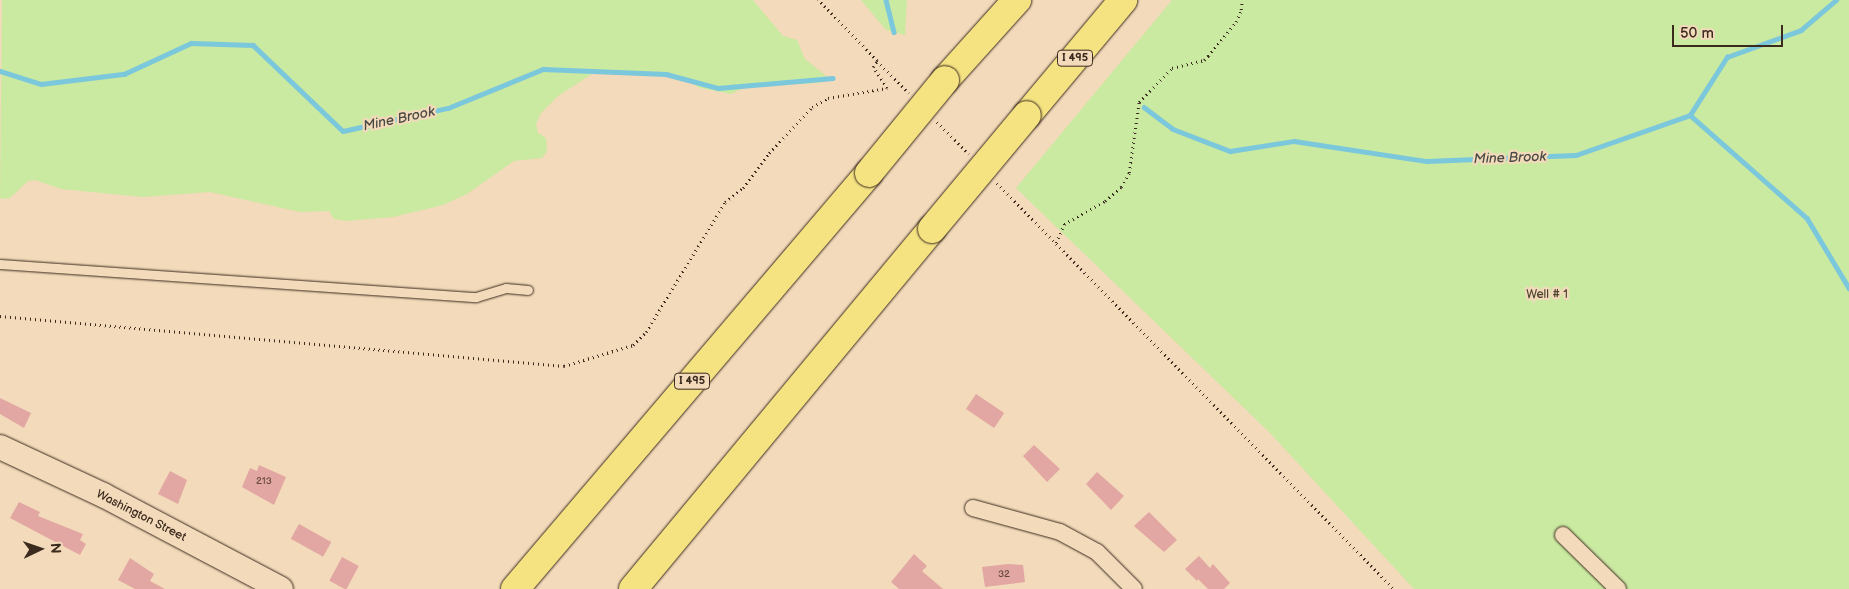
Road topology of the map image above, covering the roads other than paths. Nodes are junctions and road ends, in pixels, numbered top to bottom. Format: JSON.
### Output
{"nodes":[{"id":1,"x":1017,"y":0,"type":"edge"},
{"id":2,"x":1123,"y":0,"type":"edge"},
{"id":3,"x":0,"y":264,"type":"edge"},
{"id":4,"x":528,"y":290,"type":"dead end"},
{"id":5,"x":0,"y":446,"type":"edge"},
{"id":6,"x":973,"y":508,"type":"dead end"},
{"id":7,"x":1563,"y":535,"type":"dead end"},
{"id":8,"x":281,"y":589,"type":"edge"},
{"id":9,"x":515,"y":589,"type":"edge"},
{"id":10,"x":633,"y":589,"type":"edge"},
{"id":11,"x":1134,"y":589,"type":"edge"},
{"id":12,"x":1618,"y":589,"type":"edge"}],
"edges":[{"from":1,"to":9,"type":"highway","number":"I 495","bridge":true},
{"from":2,"to":10,"type":"highway","number":"I 495","bridge":true},
{"from":3,"to":4,"type":"lane"},
{"from":5,"to":8,"type":"main road","name":"Washington Street"},
{"from":6,"to":11,"type":"street"},
{"from":7,"to":12,"type":"street"}]}
